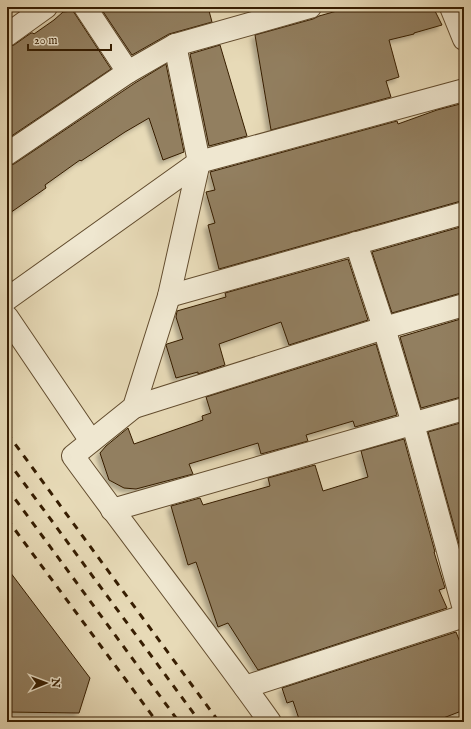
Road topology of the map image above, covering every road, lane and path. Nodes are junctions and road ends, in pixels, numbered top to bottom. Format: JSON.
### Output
{"nodes":[{"id":1,"x":46,"y":7,"type":"edge"},
{"id":2,"x":85,"y":7,"type":"edge"},
{"id":3,"x":310,"y":7,"type":"edge"},
{"id":4,"x":452,"y":7,"type":"edge"},
{"id":5,"x":7,"y":35,"type":"edge"},
{"id":6,"x":464,"y":39,"type":"edge"},
{"id":7,"x":175,"y":45,"type":"junction"},
{"id":8,"x":128,"y":72,"type":"junction"},
{"id":9,"x":464,"y":90,"type":"edge"},
{"id":10,"x":7,"y":154,"type":"edge"},
{"id":11,"x":199,"y":162,"type":"junction"},
{"id":12,"x":464,"y":213,"type":"edge"},
{"id":13,"x":356,"y":243,"type":"junction"},
{"id":14,"x":168,"y":296,"type":"junction"},
{"id":15,"x":7,"y":299,"type":"edge"},
{"id":16,"x":464,"y":305,"type":"edge"},
{"id":17,"x":7,"y":317,"type":"edge"},
{"id":18,"x":384,"y":328,"type":"junction"},
{"id":19,"x":134,"y":408,"type":"junction"},
{"id":20,"x":464,"y":409,"type":"edge"},
{"id":21,"x":413,"y":424,"type":"junction"},
{"id":22,"x":91,"y":441,"type":"junction"},
{"id":23,"x":112,"y":510,"type":"junction"},
{"id":24,"x":464,"y":609,"type":"edge"},
{"id":25,"x":464,"y":616,"type":"edge"},
{"id":26,"x":245,"y":687,"type":"junction"},
{"id":27,"x":270,"y":722,"type":"edge"}],
"edges":[{"from":1,"to":5,"type":"street"},
{"from":2,"to":8,"type":"street"},
{"from":3,"to":7,"type":"street"},
{"from":4,"to":6,"type":"street"},
{"from":7,"to":8,"type":"street"},
{"from":7,"to":11,"type":"street"},
{"from":8,"to":10,"type":"street"},
{"from":9,"to":11,"type":"street"},
{"from":11,"to":14,"type":"street"},
{"from":11,"to":15,"type":"street"},
{"from":12,"to":13,"type":"street"},
{"from":13,"to":14,"type":"street"},
{"from":13,"to":18,"type":"street"},
{"from":14,"to":19,"type":"street"},
{"from":16,"to":18,"type":"street"},
{"from":17,"to":22,"type":"street"},
{"from":18,"to":19,"type":"street"},
{"from":18,"to":21,"type":"street"},
{"from":19,"to":22,"type":"street"},
{"from":20,"to":21,"type":"street"},
{"from":21,"to":23,"type":"street"},
{"from":21,"to":24,"type":"street"},
{"from":22,"to":23,"type":"street"},
{"from":23,"to":26,"type":"street"},
{"from":25,"to":26,"type":"street"},
{"from":26,"to":27,"type":"street"}]}
